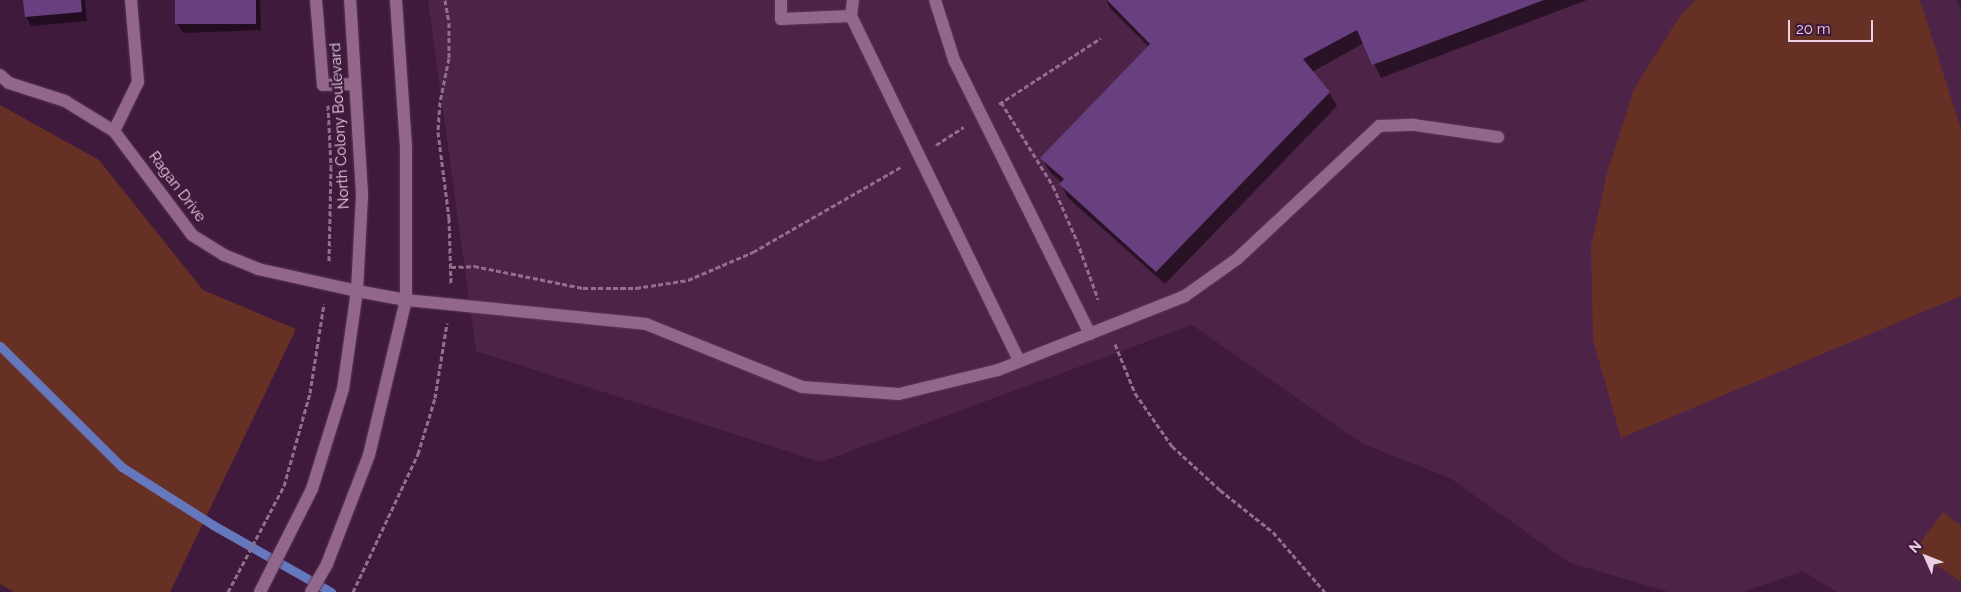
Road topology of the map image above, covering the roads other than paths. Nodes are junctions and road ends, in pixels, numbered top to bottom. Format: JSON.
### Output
{"nodes":[{"id":1,"x":132,"y":0,"type":"edge"},
{"id":2,"x":316,"y":0,"type":"edge"},
{"id":3,"x":350,"y":0,"type":"edge"},
{"id":4,"x":396,"y":0,"type":"edge"},
{"id":5,"x":781,"y":0,"type":"edge"},
{"id":6,"x":853,"y":0,"type":"edge"},
{"id":7,"x":935,"y":0,"type":"edge"},
{"id":8,"x":852,"y":16,"type":"junction"},
{"id":9,"x":0,"y":75,"type":"edge"},
{"id":10,"x":355,"y":84,"type":"junction"},
{"id":11,"x":114,"y":131,"type":"junction"},
{"id":12,"x":1498,"y":137,"type":"dead end"},
{"id":13,"x":357,"y":291,"type":"junction"},
{"id":14,"x":406,"y":300,"type":"junction"},
{"id":15,"x":1090,"y":334,"type":"junction"},
{"id":16,"x":1019,"y":362,"type":"junction"},
{"id":17,"x":260,"y":592,"type":"edge"},
{"id":18,"x":311,"y":592,"type":"edge"}],
"edges":[{"from":1,"to":11,"type":"main road"},
{"from":2,"to":10,"type":"main road"},
{"from":3,"to":10,"type":"main road","name":"North Colony Boulevard"},
{"from":4,"to":14,"type":"main road"},
{"from":5,"to":8,"type":"main road"},
{"from":6,"to":8,"type":"main road"},
{"from":7,"to":15,"type":"main road"},
{"from":8,"to":16,"type":"main road"},
{"from":9,"to":11,"type":"main road","name":"Ragan Drive"},
{"from":10,"to":13,"type":"main road","name":"North Colony Boulevard"},
{"from":11,"to":13,"type":"main road","name":"Ragan Drive"},
{"from":12,"to":15,"type":"main road","name":"Ragan Drive"},
{"from":13,"to":14,"type":"main road","name":"Ragan Drive"},
{"from":13,"to":17,"type":"main road","name":"North Colony Boulevard"},
{"from":14,"to":16,"type":"main road","name":"Ragan Drive"},
{"from":14,"to":18,"type":"main road"},
{"from":15,"to":16,"type":"main road","name":"Ragan Drive"}]}
